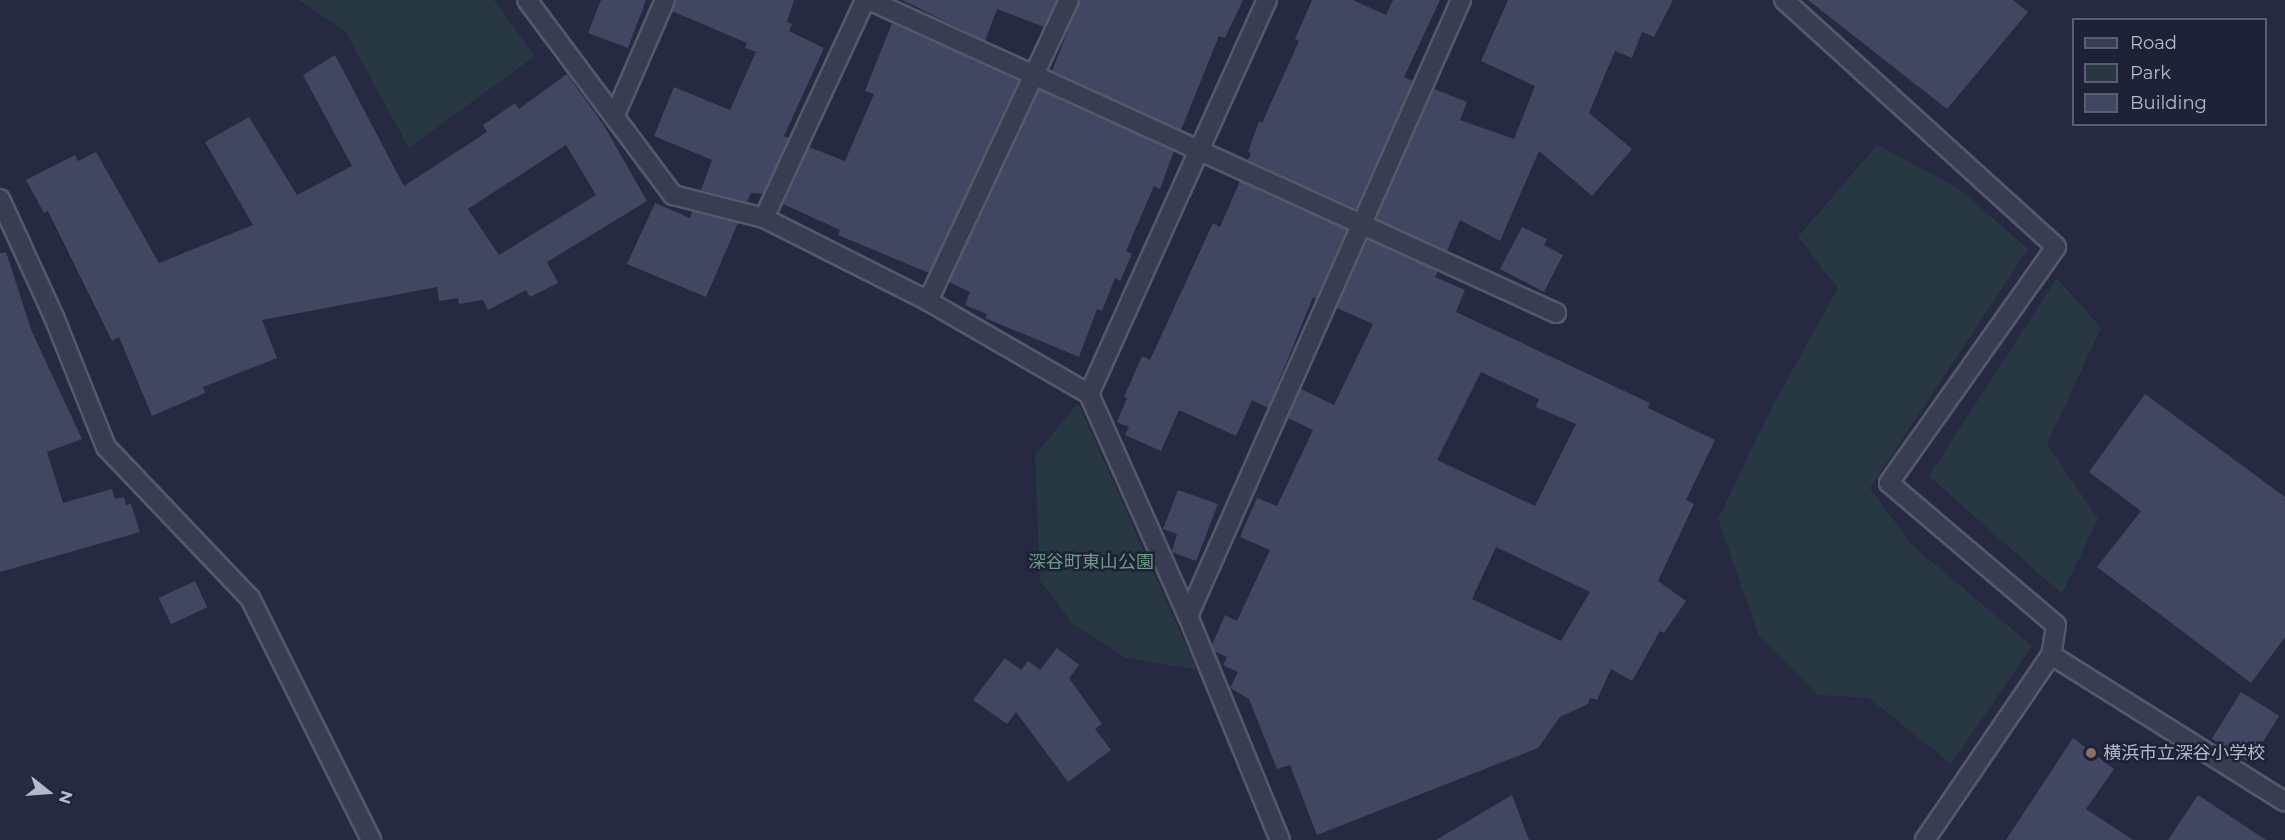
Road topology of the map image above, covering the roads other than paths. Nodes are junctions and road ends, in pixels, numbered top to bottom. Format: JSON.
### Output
{"nodes":[{"id":1,"x":527,"y":0,"type":"edge"},
{"id":2,"x":665,"y":0,"type":"edge"},
{"id":3,"x":867,"y":0,"type":"edge"},
{"id":4,"x":1069,"y":0,"type":"edge"},
{"id":5,"x":1267,"y":0,"type":"edge"},
{"id":6,"x":1461,"y":0,"type":"edge"},
{"id":7,"x":1784,"y":0,"type":"edge"},
{"id":8,"x":1034,"y":75,"type":"junction"},
{"id":9,"x":615,"y":115,"type":"junction"},
{"id":10,"x":1200,"y":150,"type":"junction"},
{"id":11,"x":0,"y":199,"type":"edge"},
{"id":12,"x":764,"y":218,"type":"junction"},
{"id":13,"x":1362,"y":224,"type":"junction"},
{"id":14,"x":928,"y":301,"type":"junction"},
{"id":15,"x":1556,"y":313,"type":"dead end"},
{"id":16,"x":1089,"y":394,"type":"junction"},
{"id":17,"x":1188,"y":616,"type":"junction"},
{"id":18,"x":2051,"y":655,"type":"junction"},
{"id":19,"x":2285,"y":802,"type":"edge"},
{"id":20,"x":371,"y":840,"type":"edge"},
{"id":21,"x":1280,"y":840,"type":"edge"},
{"id":22,"x":1926,"y":840,"type":"edge"}],
"edges":[{"from":1,"to":9,"type":"street"},
{"from":2,"to":9,"type":"street"},
{"from":3,"to":8,"type":"street"},
{"from":3,"to":12,"type":"street"},
{"from":4,"to":8,"type":"street"},
{"from":5,"to":10,"type":"street"},
{"from":6,"to":13,"type":"street"},
{"from":7,"to":18,"type":"street"},
{"from":8,"to":10,"type":"street"},
{"from":8,"to":14,"type":"street"},
{"from":9,"to":12,"type":"street"},
{"from":10,"to":13,"type":"street"},
{"from":10,"to":16,"type":"street"},
{"from":11,"to":20,"type":"street"},
{"from":12,"to":14,"type":"street"},
{"from":13,"to":15,"type":"street"},
{"from":13,"to":17,"type":"street"},
{"from":14,"to":16,"type":"street"},
{"from":16,"to":17,"type":"street"},
{"from":17,"to":21,"type":"street"},
{"from":18,"to":19,"type":"street"},
{"from":18,"to":22,"type":"street"}]}
